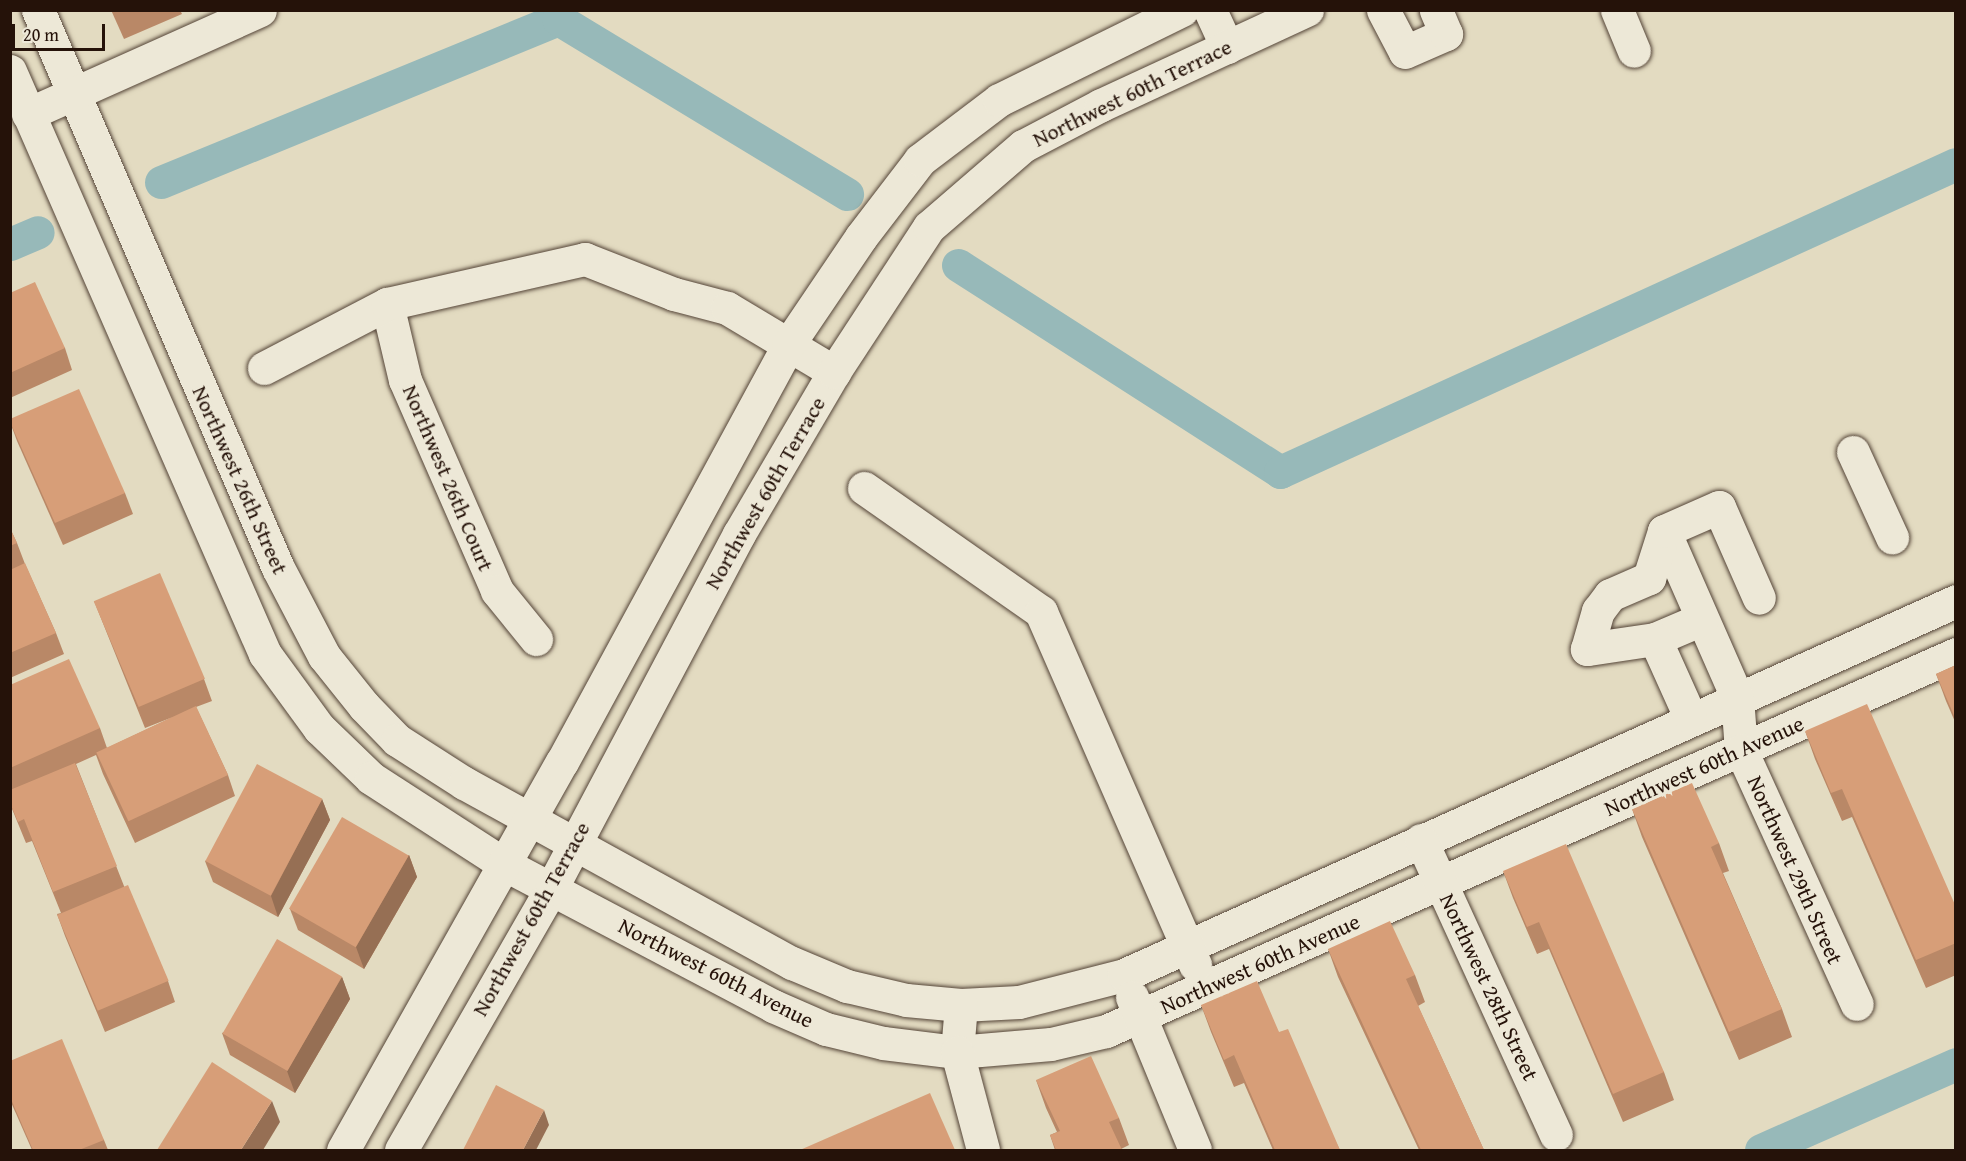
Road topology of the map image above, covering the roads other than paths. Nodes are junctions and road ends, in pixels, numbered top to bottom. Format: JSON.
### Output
{"nodes":[{"id":1,"x":38,"y":10,"type":"edge"},
{"id":2,"x":260,"y":10,"type":"edge"},
{"id":3,"x":1182,"y":10,"type":"edge"},
{"id":4,"x":1210,"y":10,"type":"edge"},
{"id":5,"x":1307,"y":10,"type":"edge"},
{"id":6,"x":1383,"y":10,"type":"edge"},
{"id":7,"x":1436,"y":10,"type":"edge"},
{"id":8,"x":1617,"y":10,"type":"edge"},
{"id":9,"x":1227,"y":47,"type":"junction"},
{"id":10,"x":1634,"y":51,"type":"dead end"},
{"id":11,"x":10,"y":71,"type":"edge"},
{"id":12,"x":73,"y":94,"type":"junction"},
{"id":13,"x":28,"y":114,"type":"junction"},
{"id":14,"x":387,"y":304,"type":"junction"},
{"id":15,"x":788,"y":345,"type":"junction"},
{"id":16,"x":182,"y":349,"type":"junction"},
{"id":17,"x":264,"y":368,"type":"dead end"},
{"id":18,"x":138,"y":369,"type":"junction"},
{"id":19,"x":834,"y":372,"type":"junction"},
{"id":20,"x":1853,"y":452,"type":"dead end"},
{"id":21,"x":864,"y":488,"type":"dead end"},
{"id":22,"x":1664,"y":531,"type":"junction"},
{"id":23,"x":1893,"y":537,"type":"dead end"},
{"id":24,"x":1758,"y":598,"type":"dead end"},
{"id":25,"x":1956,"y":601,"type":"edge"},
{"id":26,"x":1702,"y":619,"type":"junction"},
{"id":27,"x":536,"y":639,"type":"dead end"},
{"id":28,"x":1655,"y":639,"type":"junction"},
{"id":29,"x":1956,"y":654,"type":"edge"},
{"id":30,"x":324,"y":656,"type":"junction"},
{"id":31,"x":287,"y":687,"type":"junction"},
{"id":32,"x":1737,"y":697,"type":"junction"},
{"id":33,"x":1690,"y":717,"type":"junction"},
{"id":34,"x":1741,"y":750,"type":"junction"},
{"id":35,"x":530,"y":819,"type":"junction"},
{"id":36,"x":1421,"y":840,"type":"junction"},
{"id":37,"x":574,"y":844,"type":"junction"},
{"id":38,"x":504,"y":864,"type":"junction"},
{"id":39,"x":1442,"y":884,"type":"junction"},
{"id":40,"x":551,"y":889,"type":"junction"},
{"id":41,"x":1186,"y":946,"type":"junction"},
{"id":42,"x":1124,"y":975,"type":"junction"},
{"id":43,"x":1205,"y":986,"type":"junction"},
{"id":44,"x":1857,"y":1004,"type":"dead end"},
{"id":45,"x":960,"y":1005,"type":"junction"},
{"id":46,"x":1138,"y":1018,"type":"junction"},
{"id":47,"x":957,"y":1052,"type":"junction"},
{"id":48,"x":1556,"y":1135,"type":"dead end"},
{"id":49,"x":343,"y":1150,"type":"edge"},
{"id":50,"x":401,"y":1150,"type":"edge"},
{"id":51,"x":983,"y":1150,"type":"edge"},
{"id":52,"x":1196,"y":1150,"type":"edge"}],
"edges":[{"from":1,"to":12,"type":"street","name":"Northwest 26th Street"},
{"from":2,"to":12,"type":"street"},
{"from":3,"to":15,"type":"street"},
{"from":4,"to":9,"type":"street"},
{"from":5,"to":9,"type":"street","name":"Northwest 60th Terrace"},
{"from":6,"to":7,"type":"street"},
{"from":8,"to":10,"type":"street"},
{"from":9,"to":19,"type":"street","name":"Northwest 60th Terrace"},
{"from":11,"to":13,"type":"street"},
{"from":12,"to":13,"type":"street"},
{"from":12,"to":16,"type":"street","name":"Northwest 26th Street"},
{"from":13,"to":18,"type":"street"},
{"from":14,"to":15,"type":"street"},
{"from":14,"to":17,"type":"street"},
{"from":14,"to":27,"type":"street","name":"Northwest 26th Court"},
{"from":15,"to":19,"type":"street"},
{"from":15,"to":35,"type":"street"},
{"from":16,"to":18,"type":"street"},
{"from":16,"to":30,"type":"street","name":"Northwest 26th Street"},
{"from":18,"to":31,"type":"street"},
{"from":19,"to":37,"type":"street","name":"Northwest 60th Terrace"},
{"from":20,"to":23,"type":"street"},
{"from":21,"to":41,"type":"street"},
{"from":22,"to":24,"type":"street"},
{"from":22,"to":26,"type":"street","name":"Northwest 29th Street"},
{"from":22,"to":28,"type":"street"},
{"from":25,"to":32,"type":"street","name":"Northwest 60th Avenue"},
{"from":26,"to":28,"type":"street"},
{"from":26,"to":32,"type":"street","name":"Northwest 29th Street"},
{"from":28,"to":33,"type":"street"},
{"from":29,"to":34,"type":"street","name":"Northwest 60th Avenue"},
{"from":30,"to":31,"type":"street"},
{"from":30,"to":35,"type":"street","name":"Northwest 26th Street"},
{"from":31,"to":38,"type":"street"},
{"from":32,"to":33,"type":"street","name":"Northwest 60th Avenue"},
{"from":32,"to":34,"type":"street","name":"Northwest 29th Street"},
{"from":33,"to":36,"type":"street","name":"Northwest 60th Avenue"},
{"from":34,"to":39,"type":"street","name":"Northwest 60th Avenue"},
{"from":34,"to":44,"type":"street","name":"Northwest 29th Street"},
{"from":35,"to":37,"type":"street","name":"Northwest 26th Street"},
{"from":35,"to":38,"type":"street"},
{"from":36,"to":39,"type":"street","name":"Northwest 28th Street"},
{"from":36,"to":41,"type":"street","name":"Northwest 60th Avenue"},
{"from":37,"to":40,"type":"street","name":"Northwest 60th Terrace"},
{"from":37,"to":45,"type":"street","name":"Northwest 60th Avenue"},
{"from":38,"to":40,"type":"street"},
{"from":38,"to":49,"type":"street"},
{"from":39,"to":43,"type":"street","name":"Northwest 60th Avenue"},
{"from":39,"to":48,"type":"street","name":"Northwest 28th Street"},
{"from":40,"to":47,"type":"street","name":"Northwest 60th Avenue"},
{"from":40,"to":50,"type":"street","name":"Northwest 60th Terrace"},
{"from":41,"to":42,"type":"street","name":"Northwest 60th Avenue"},
{"from":41,"to":43,"type":"street"},
{"from":42,"to":45,"type":"street","name":"Northwest 60th Avenue"},
{"from":42,"to":46,"type":"street"},
{"from":43,"to":46,"type":"street","name":"Northwest 60th Avenue"},
{"from":45,"to":47,"type":"street"},
{"from":46,"to":47,"type":"street","name":"Northwest 60th Avenue"},
{"from":46,"to":52,"type":"street"},
{"from":47,"to":51,"type":"street"}]}
